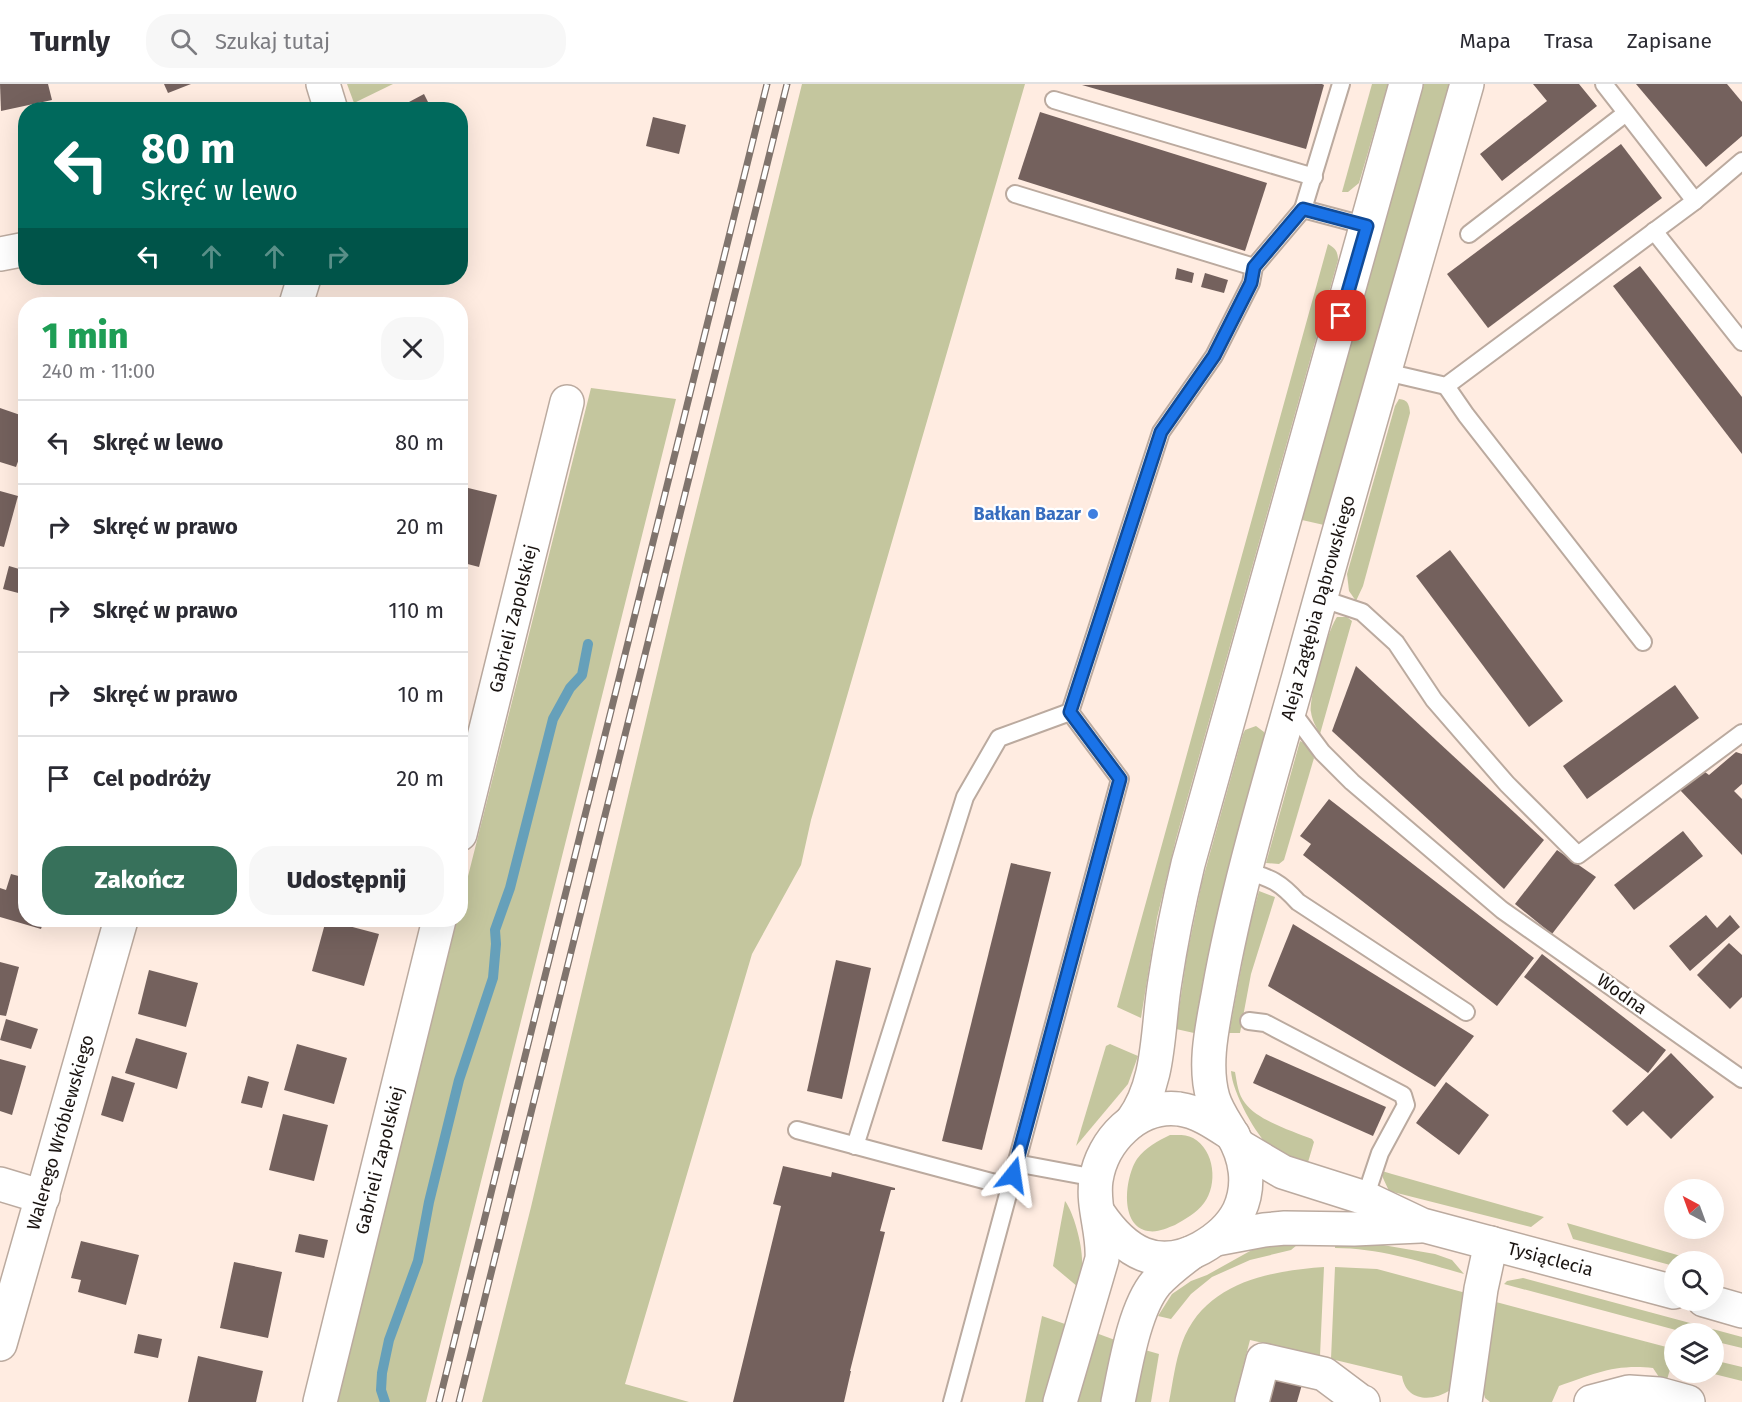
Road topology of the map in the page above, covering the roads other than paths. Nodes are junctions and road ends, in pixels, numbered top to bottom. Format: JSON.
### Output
{"nodes":[{"id":1,"x":323,"y":84,"type":"edge"},
{"id":2,"x":1341,"y":84,"type":"edge"},
{"id":3,"x":1406,"y":84,"type":"edge"},
{"id":4,"x":1467,"y":84,"type":"edge"},
{"id":5,"x":1604,"y":84,"type":"edge"},
{"id":6,"x":1054,"y":100,"type":"dead end"},
{"id":7,"x":329,"y":102,"type":"edge"},
{"id":8,"x":1626,"y":113,"type":"junction"},
{"id":9,"x":1742,"y":161,"type":"edge"},
{"id":10,"x":1314,"y":177,"type":"junction"},
{"id":11,"x":1015,"y":194,"type":"dead end"},
{"id":12,"x":1695,"y":201,"type":"junction"},
{"id":13,"x":1303,"y":209,"type":"junction"},
{"id":14,"x":1367,"y":226,"type":"junction"},
{"id":15,"x":1654,"y":231,"type":"junction"},
{"id":16,"x":1469,"y":234,"type":"dead end"},
{"id":17,"x":18,"y":251,"type":"edge"},
{"id":18,"x":0,"y":254,"type":"edge"},
{"id":19,"x":1254,"y":267,"type":"junction"},
{"id":20,"x":1742,"y":342,"type":"edge"},
{"id":21,"x":1386,"y":372,"type":"junction"},
{"id":22,"x":1446,"y":386,"type":"junction"},
{"id":23,"x":567,"y":402,"type":"dead end"},
{"id":24,"x":1320,"y":598,"type":"junction"},
{"id":25,"x":1643,"y":642,"type":"dead end"},
{"id":26,"x":1290,"y":709,"type":"junction"},
{"id":27,"x":1070,"y":712,"type":"junction"},
{"id":28,"x":1742,"y":733,"type":"edge"},
{"id":29,"x":468,"y":802,"type":"edge"},
{"id":30,"x":1246,"y":871,"type":"junction"},
{"id":31,"x":119,"y":927,"type":"edge"},
{"id":32,"x":437,"y":927,"type":"edge"},
{"id":33,"x":1466,"y":1012,"type":"dead end"},
{"id":34,"x":1249,"y":1021,"type":"dead end"},
{"id":35,"x":1742,"y":1079,"type":"edge"},
{"id":36,"x":1132,"y":1121,"type":"junction"},
{"id":37,"x":797,"y":1130,"type":"dead end"},
{"id":38,"x":1236,"y":1141,"type":"junction"},
{"id":39,"x":855,"y":1146,"type":"junction"},
{"id":40,"x":1016,"y":1163,"type":"junction"},
{"id":41,"x":1096,"y":1178,"type":"junction"},
{"id":42,"x":0,"y":1184,"type":"edge"},
{"id":43,"x":1010,"y":1187,"type":"junction"},
{"id":44,"x":43,"y":1197,"type":"junction"},
{"id":45,"x":1365,"y":1198,"type":"junction"},
{"id":46,"x":1099,"y":1214,"type":"junction"},
{"id":47,"x":1425,"y":1226,"type":"junction"},
{"id":48,"x":1491,"y":1243,"type":"junction"},
{"id":49,"x":1204,"y":1246,"type":"junction"},
{"id":50,"x":1664,"y":1289,"type":"edge"},
{"id":51,"x":1724,"y":1306,"type":"edge"},
{"id":52,"x":1742,"y":1311,"type":"edge"},
{"id":53,"x":0,"y":1344,"type":"edge"},
{"id":54,"x":320,"y":1402,"type":"edge"},
{"id":55,"x":952,"y":1402,"type":"edge"},
{"id":56,"x":1060,"y":1402,"type":"edge"},
{"id":57,"x":1118,"y":1402,"type":"edge"},
{"id":58,"x":1252,"y":1402,"type":"edge"},
{"id":59,"x":1361,"y":1402,"type":"edge"},
{"id":60,"x":1465,"y":1402,"type":"edge"},
{"id":61,"x":1591,"y":1402,"type":"edge"},
{"id":62,"x":1688,"y":1402,"type":"edge"}],
"edges":[{"from":1,"to":7,"type":"street"},
{"from":2,"to":10,"type":"lane"},
{"from":3,"to":14,"type":"street"},
{"from":4,"to":21,"type":"street","name":"Aleja Zagłębia Dąbrowskiego"},
{"from":5,"to":8,"type":"lane"},
{"from":6,"to":10,"type":"lane"},
{"from":8,"to":12,"type":"lane"},
{"from":8,"to":16,"type":"lane"},
{"from":9,"to":12,"type":"lane"},
{"from":10,"to":13,"type":"lane"},
{"from":11,"to":19,"type":"lane"},
{"from":12,"to":15,"type":"lane"},
{"from":13,"to":14,"type":"lane"},
{"from":13,"to":19,"type":"lane"},
{"from":14,"to":36,"type":"street"},
{"from":15,"to":20,"type":"lane"},
{"from":15,"to":22,"type":"lane"},
{"from":17,"to":18,"type":"street"},
{"from":19,"to":27,"type":"lane"},
{"from":21,"to":22,"type":"lane"},
{"from":21,"to":24,"type":"street","name":"Aleja Zagłębia Dąbrowskiego"},
{"from":22,"to":25,"type":"lane"},
{"from":23,"to":29,"type":"street","name":"Gabrieli Zapolskiej"},
{"from":24,"to":26,"type":"street","name":"Aleja Zagłębia Dąbrowskiego"},
{"from":24,"to":28,"type":"lane"},
{"from":26,"to":30,"type":"street","name":"Aleja Zagłębia Dąbrowskiego"},
{"from":26,"to":35,"type":"lane","name":"Wodna"},
{"from":27,"to":39,"type":"lane"},
{"from":27,"to":40,"type":"lane"},
{"from":30,"to":33,"type":"lane"},
{"from":30,"to":38,"type":"street","name":"Aleja Zagłębia Dąbrowskiego"},
{"from":31,"to":44,"type":"street","name":"Walerego Wróblewskiego"},
{"from":32,"to":54,"type":"street","name":"Gabrieli Zapolskiej"},
{"from":34,"to":45,"type":"lane"},
{"from":36,"to":38,"type":"street"},
{"from":36,"to":41,"type":"street"},
{"from":37,"to":39,"type":"lane"},
{"from":38,"to":45,"type":"street","name":"Tysiąclecia"},
{"from":38,"to":49,"type":"street"},
{"from":39,"to":43,"type":"lane"},
{"from":40,"to":41,"type":"lane"},
{"from":40,"to":43,"type":"lane"},
{"from":41,"to":46,"type":"street"},
{"from":42,"to":44,"type":"street"},
{"from":43,"to":55,"type":"lane"},
{"from":44,"to":53,"type":"street","name":"Walerego Wróblewskiego"},
{"from":45,"to":47,"type":"street","name":"Tysiąclecia"},
{"from":46,"to":49,"type":"street"},
{"from":46,"to":56,"type":"street"},
{"from":47,"to":48,"type":"street","name":"Tysiąclecia"},
{"from":47,"to":49,"type":"street","name":"Tysiąclecia"},
{"from":48,"to":50,"type":"street","name":"Tysiąclecia"},
{"from":48,"to":60,"type":"street"},
{"from":49,"to":57,"type":"street"},
{"from":51,"to":52,"type":"street"},
{"from":58,"to":59,"type":"street"},
{"from":61,"to":62,"type":"street"}]}
